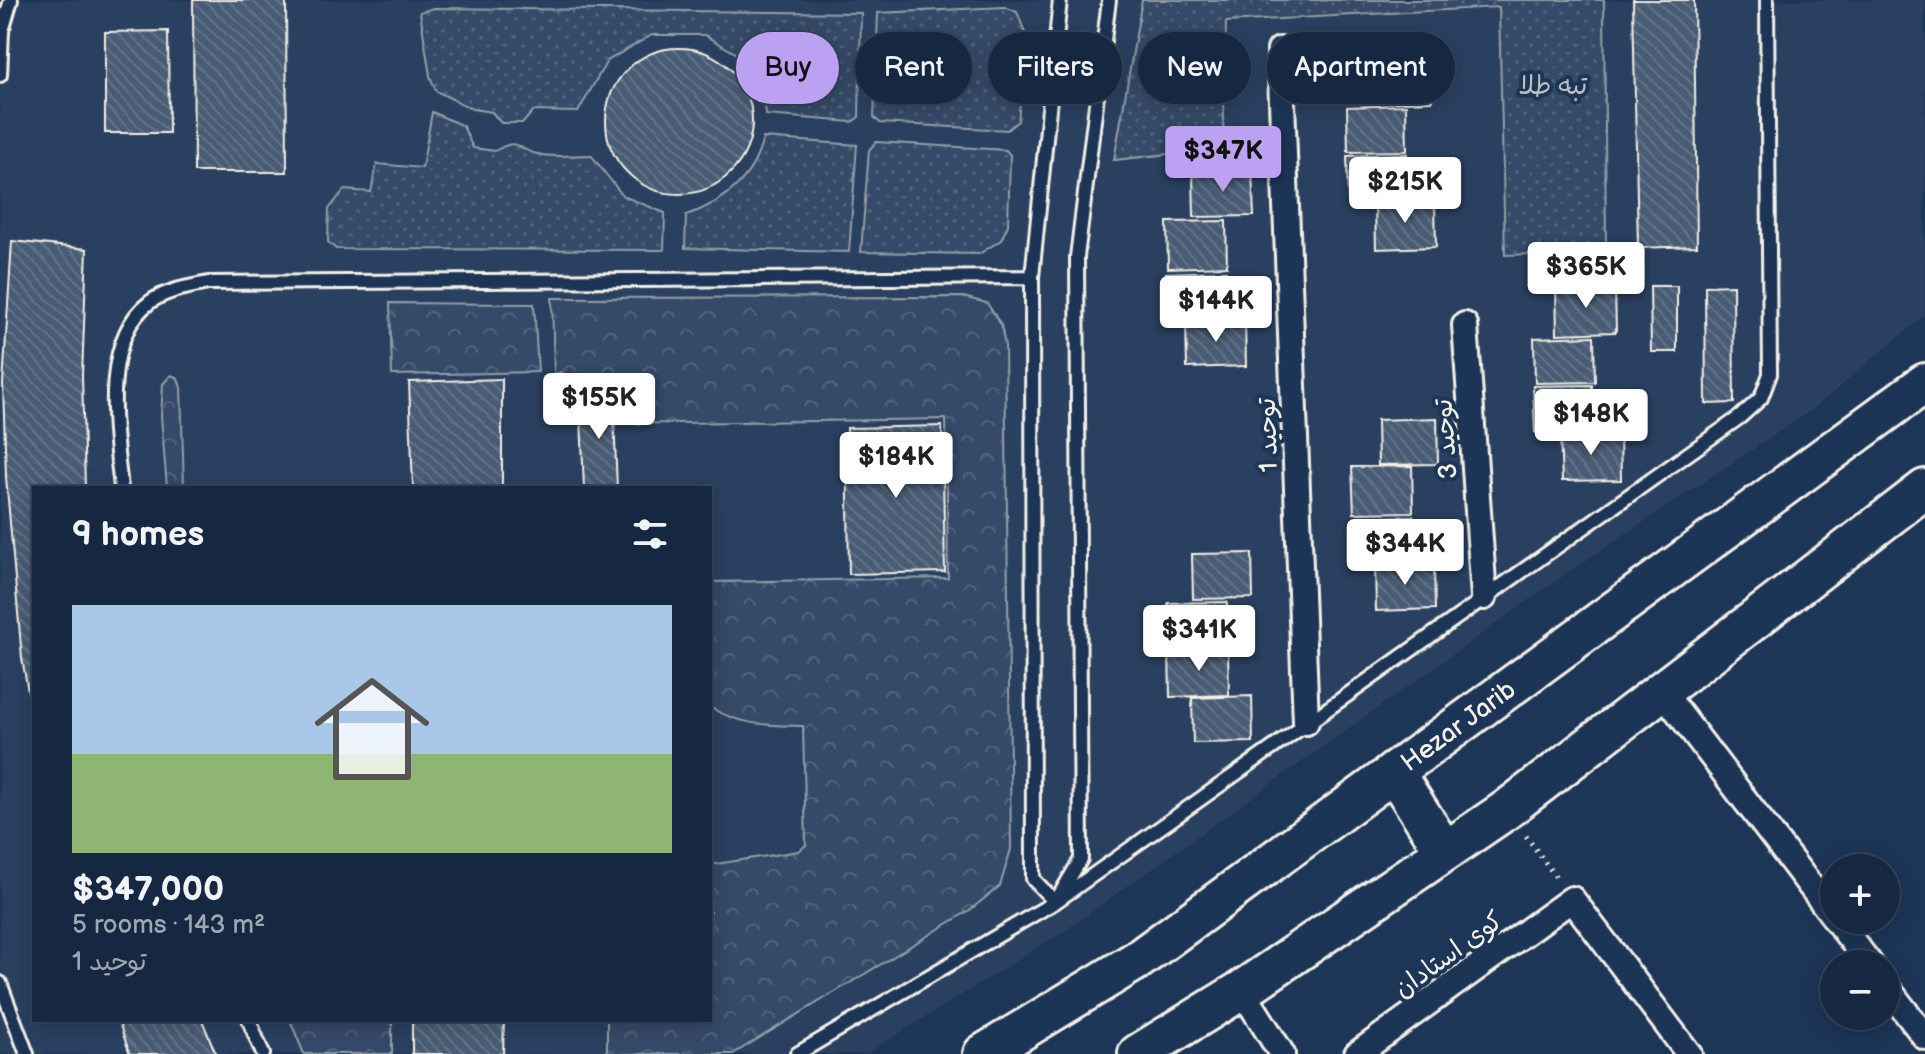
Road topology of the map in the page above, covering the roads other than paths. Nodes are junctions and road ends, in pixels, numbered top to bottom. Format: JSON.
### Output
{"nodes":[{"id":1,"x":11,"y":0,"type":"edge"},
{"id":2,"x":1060,"y":0,"type":"edge"},
{"id":3,"x":1109,"y":0,"type":"edge"},
{"id":4,"x":1767,"y":0,"type":"edge"},
{"id":5,"x":0,"y":75,"type":"edge"},
{"id":6,"x":1282,"y":104,"type":"edge"},
{"id":7,"x":1032,"y":277,"type":"junction"},
{"id":8,"x":1465,"y":325,"type":"dead end"},
{"id":9,"x":1925,"y":383,"type":"edge"},
{"id":10,"x":121,"y":486,"type":"edge"},
{"id":11,"x":1925,"y":489,"type":"edge"},
{"id":12,"x":1484,"y":597,"type":"junction"},
{"id":13,"x":1663,"y":692,"type":"junction"},
{"id":14,"x":1306,"y":722,"type":"junction"},
{"id":15,"x":1394,"y":772,"type":"junction"},
{"id":16,"x":1444,"y":850,"type":"junction"},
{"id":17,"x":1820,"y":898,"type":"edge"},
{"id":18,"x":1055,"y":902,"type":"junction"},
{"id":19,"x":1847,"y":934,"type":"edge"},
{"id":20,"x":1859,"y":950,"type":"edge"},
{"id":21,"x":0,"y":983,"type":"edge"},
{"id":22,"x":1242,"y":990,"type":"junction"},
{"id":23,"x":1900,"y":1002,"type":"edge"},
{"id":24,"x":250,"y":1022,"type":"edge"},
{"id":25,"x":1922,"y":1028,"type":"edge"},
{"id":26,"x":27,"y":1054,"type":"edge"},
{"id":27,"x":263,"y":1054,"type":"edge"},
{"id":28,"x":797,"y":1054,"type":"edge"},
{"id":29,"x":983,"y":1054,"type":"edge"},
{"id":30,"x":1138,"y":1054,"type":"edge"},
{"id":31,"x":1282,"y":1054,"type":"edge"},
{"id":32,"x":1357,"y":1054,"type":"edge"},
{"id":33,"x":1689,"y":1054,"type":"edge"}],
"edges":[{"from":1,"to":5,"type":"lane"},
{"from":2,"to":7,"type":"lane"},
{"from":3,"to":18,"type":"lane"},
{"from":4,"to":12,"type":"lane"},
{"from":6,"to":14,"type":"street","name":"توحید 1"},
{"from":7,"to":10,"type":"lane"},
{"from":7,"to":18,"type":"lane"},
{"from":8,"to":12,"type":"street","name":"توحید 3"},
{"from":9,"to":15,"type":"main road","name":"Hezar Jarib"},
{"from":11,"to":13,"type":"main road"},
{"from":12,"to":14,"type":"lane"},
{"from":13,"to":16,"type":"main road"},
{"from":13,"to":17,"type":"street"},
{"from":14,"to":18,"type":"lane"},
{"from":15,"to":16,"type":"main road"},
{"from":15,"to":29,"type":"main road","name":"Hezar Jarib"},
{"from":16,"to":22,"type":"main road"},
{"from":18,"to":28,"type":"lane"},
{"from":19,"to":20,"type":"street"},
{"from":21,"to":26,"type":"lane"},
{"from":22,"to":30,"type":"main road"},
{"from":22,"to":31,"type":"street"},
{"from":23,"to":25,"type":"street"},
{"from":24,"to":27,"type":"lane"},
{"from":32,"to":33,"type":"street","name":"کوی استادان"}]}
